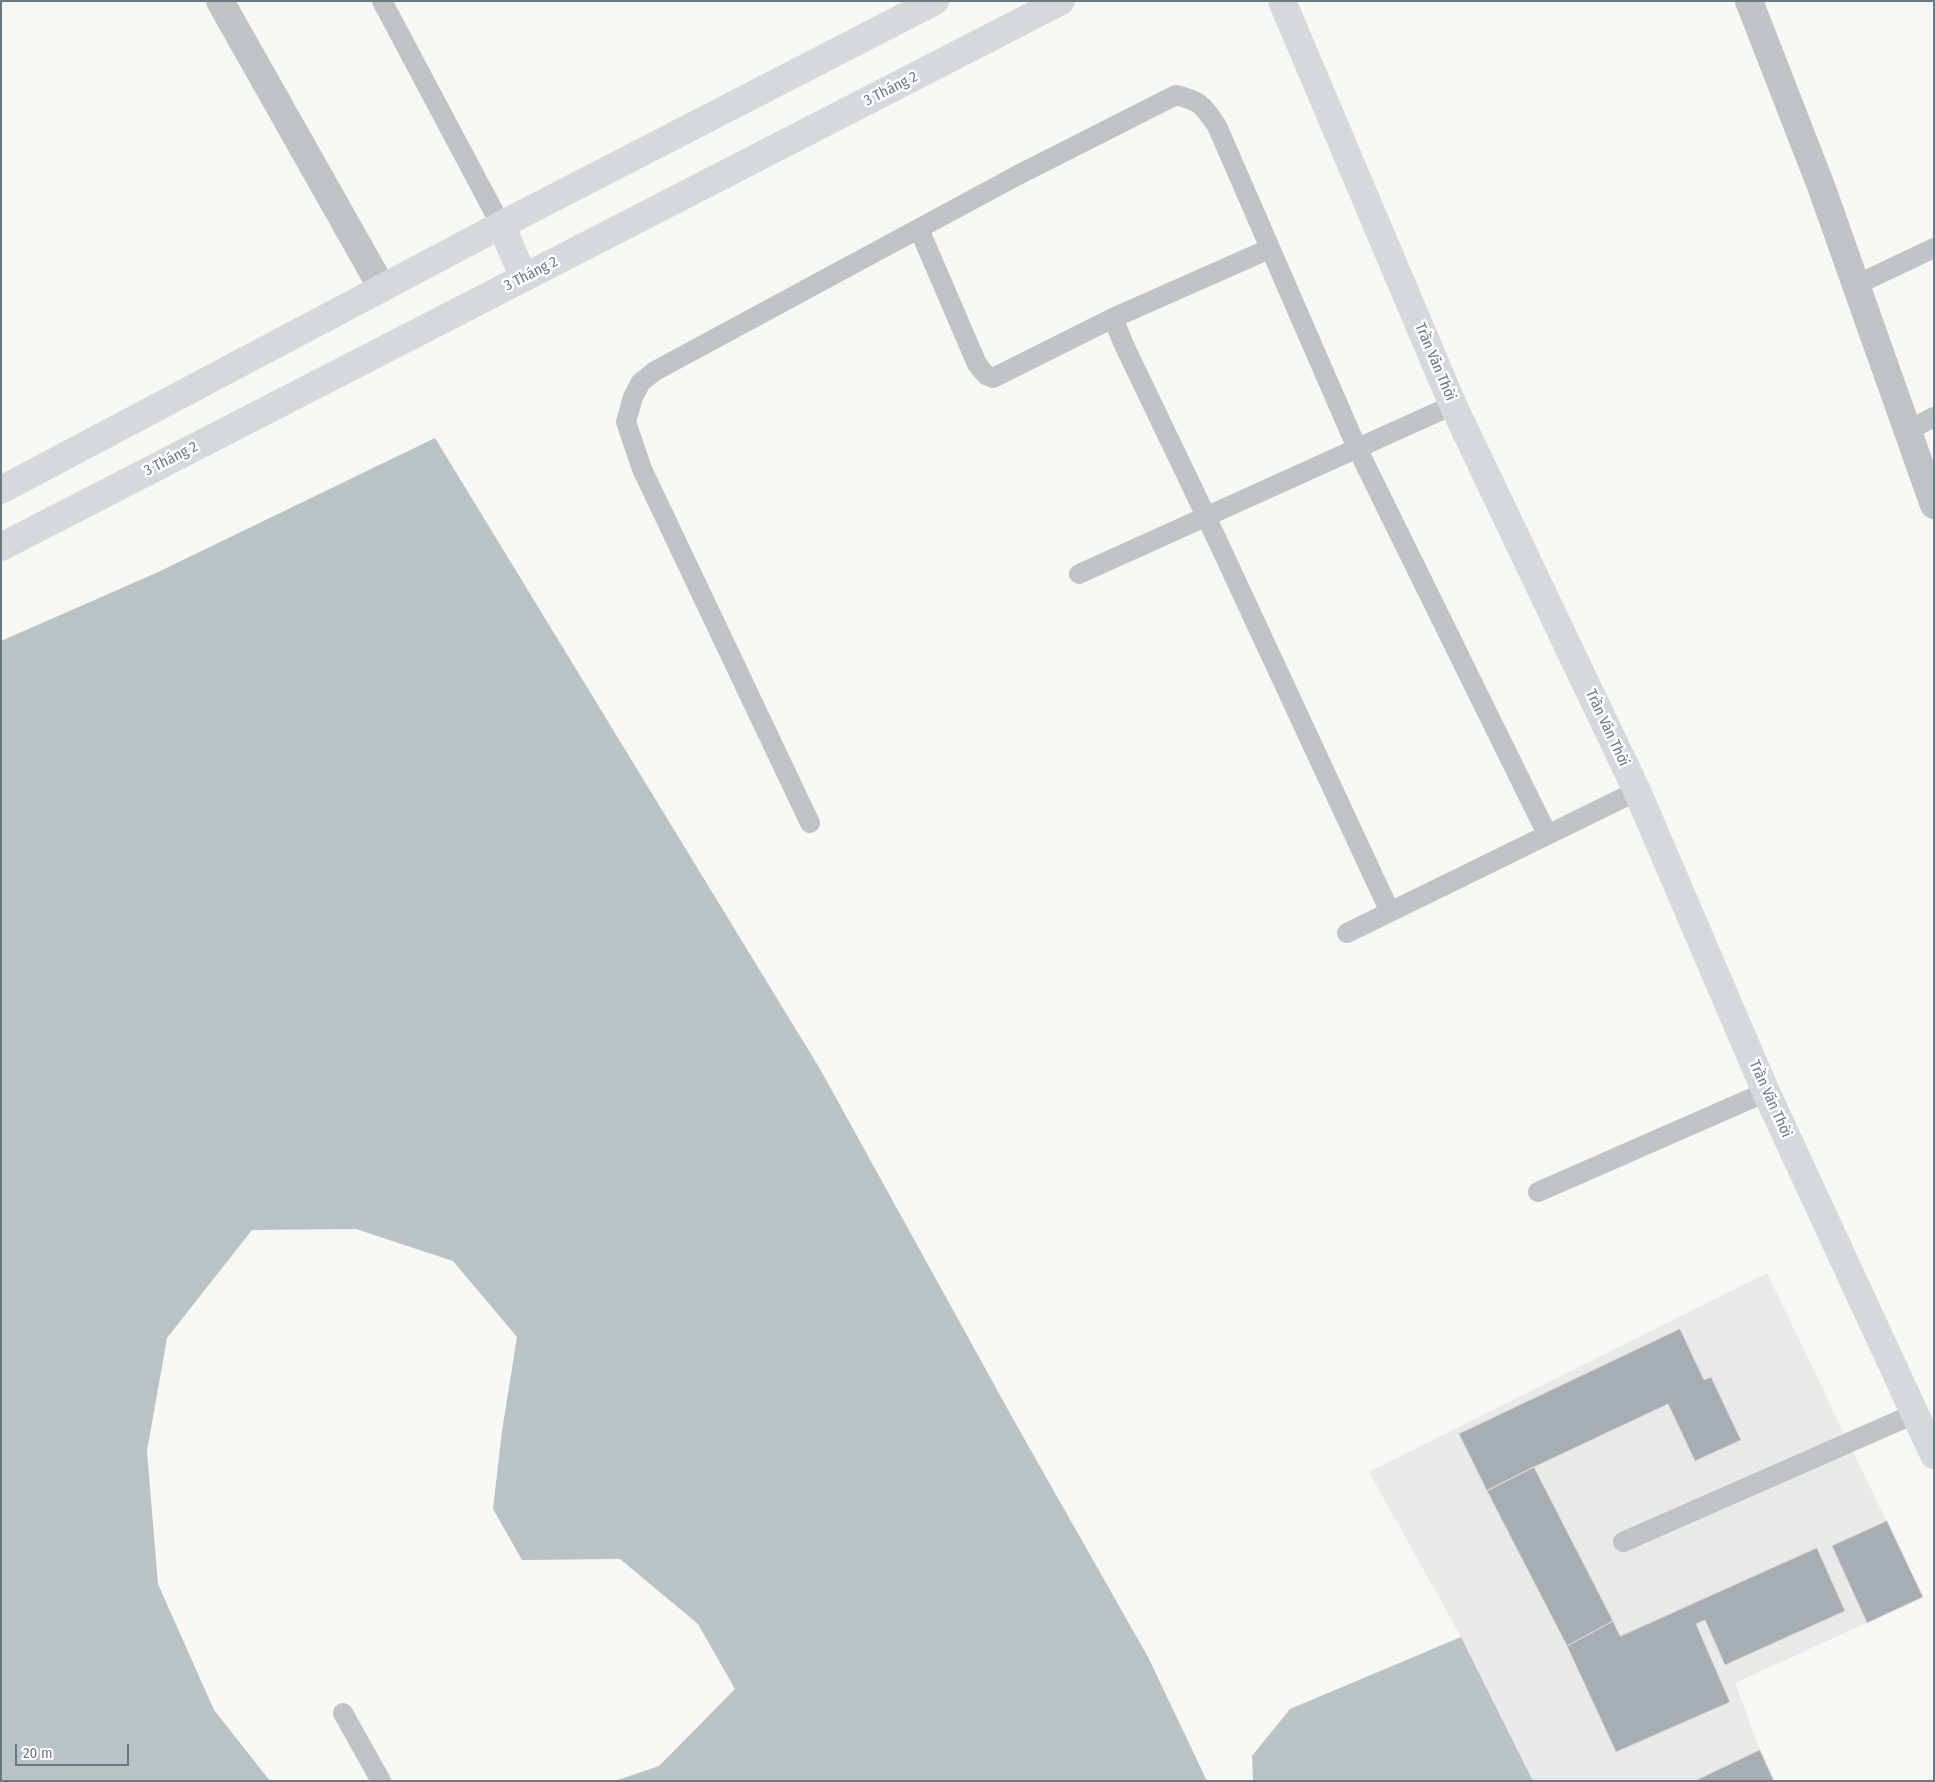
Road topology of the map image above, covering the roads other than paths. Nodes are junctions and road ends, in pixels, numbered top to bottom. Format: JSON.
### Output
{"nodes":[{"id":1,"x":220,"y":1,"type":"edge"},
{"id":2,"x":382,"y":1,"type":"edge"},
{"id":3,"x":935,"y":1,"type":"edge"},
{"id":4,"x":1061,"y":1,"type":"edge"},
{"id":5,"x":1282,"y":1,"type":"edge"},
{"id":6,"x":1749,"y":1,"type":"edge"},
{"id":7,"x":501,"y":225,"type":"junction"},
{"id":8,"x":919,"y":229,"type":"junction"},
{"id":9,"x":1934,"y":248,"type":"edge"},
{"id":10,"x":1269,"y":249,"type":"junction"},
{"id":11,"x":524,"y":278,"type":"junction"},
{"id":12,"x":1856,"y":285,"type":"junction"},
{"id":13,"x":382,"y":288,"type":"junction"},
{"id":14,"x":1113,"y":318,"type":"junction"},
{"id":15,"x":1453,"y":404,"type":"junction"},
{"id":16,"x":1934,"y":417,"type":"edge"},
{"id":17,"x":1908,"y":431,"type":"junction"},
{"id":18,"x":1357,"y":448,"type":"junction"},
{"id":19,"x":1,"y":490,"type":"edge"},
{"id":20,"x":1934,"y":506,"type":"edge"},
{"id":21,"x":1206,"y":516,"type":"junction"},
{"id":22,"x":1,"y":547,"type":"edge"},
{"id":23,"x":1079,"y":574,"type":"dead end"},
{"id":24,"x":1637,"y":792,"type":"junction"},
{"id":25,"x":810,"y":823,"type":"dead end"},
{"id":26,"x":1547,"y":834,"type":"junction"},
{"id":27,"x":1390,"y":912,"type":"junction"},
{"id":28,"x":1347,"y":933,"type":"dead end"},
{"id":29,"x":1766,"y":1092,"type":"junction"},
{"id":30,"x":1538,"y":1192,"type":"dead end"},
{"id":31,"x":1914,"y":1414,"type":"junction"},
{"id":32,"x":1934,"y":1455,"type":"edge"},
{"id":33,"x":1623,"y":1542,"type":"dead end"},
{"id":34,"x":343,"y":1713,"type":"dead end"},
{"id":35,"x":381,"y":1781,"type":"edge"}],
"edges":[{"from":1,"to":13,"type":"street"},
{"from":2,"to":7,"type":"lane"},
{"from":3,"to":7,"type":"main road"},
{"from":4,"to":11,"type":"main road","name":"3 Tháng 2"},
{"from":5,"to":15,"type":"main road","name":"Trần Văn Thời"},
{"from":6,"to":12,"type":"street"},
{"from":7,"to":11,"type":"main road"},
{"from":7,"to":13,"type":"main road"},
{"from":8,"to":10,"type":"lane"},
{"from":8,"to":14,"type":"lane"},
{"from":8,"to":25,"type":"lane"},
{"from":9,"to":12,"type":"lane"},
{"from":10,"to":14,"type":"lane"},
{"from":10,"to":18,"type":"lane"},
{"from":11,"to":22,"type":"main road","name":"3 Tháng 2"},
{"from":12,"to":17,"type":"street"},
{"from":13,"to":19,"type":"main road"},
{"from":14,"to":21,"type":"lane"},
{"from":15,"to":18,"type":"lane"},
{"from":15,"to":24,"type":"main road","name":"Trần Văn Thời"},
{"from":16,"to":17,"type":"lane"},
{"from":17,"to":20,"type":"street"},
{"from":18,"to":21,"type":"lane"},
{"from":18,"to":26,"type":"lane"},
{"from":21,"to":23,"type":"lane"},
{"from":21,"to":27,"type":"lane"},
{"from":24,"to":26,"type":"lane"},
{"from":24,"to":29,"type":"main road","name":"Trần Văn Thời"},
{"from":26,"to":27,"type":"lane"},
{"from":27,"to":28,"type":"lane"},
{"from":29,"to":30,"type":"lane"},
{"from":29,"to":31,"type":"main road","name":"Trần Văn Thời"},
{"from":31,"to":32,"type":"main road","name":"Trần Văn Thời"},
{"from":31,"to":33,"type":"lane"},
{"from":34,"to":35,"type":"lane"}]}
